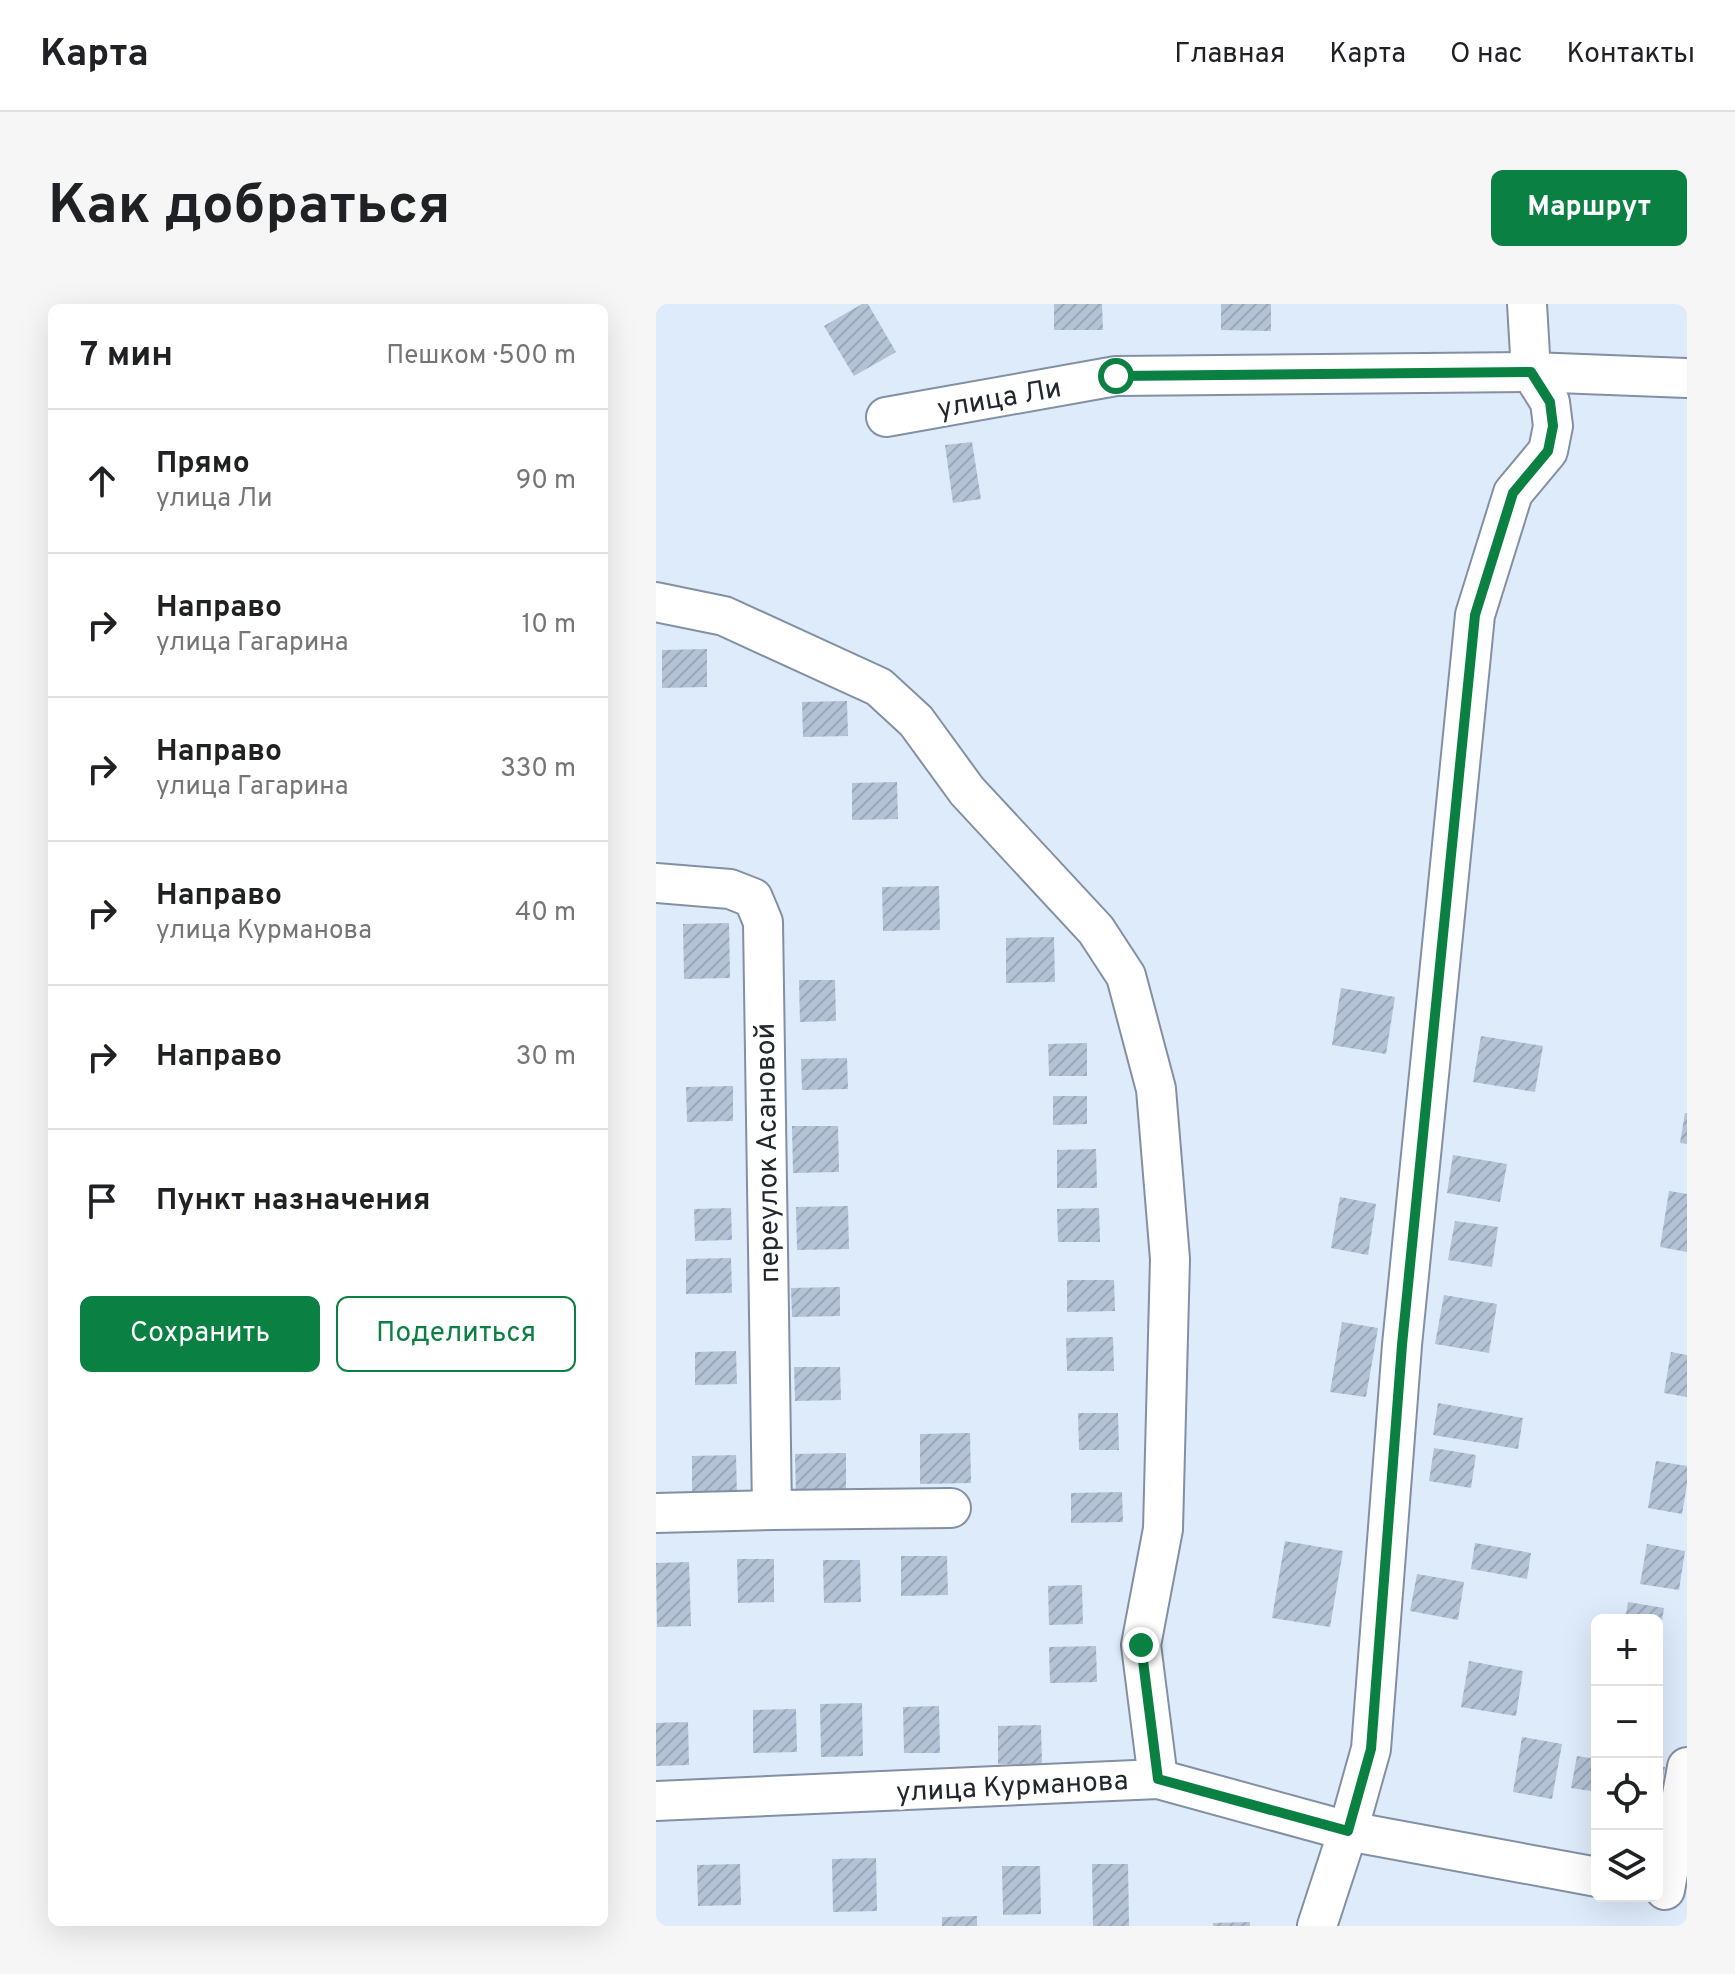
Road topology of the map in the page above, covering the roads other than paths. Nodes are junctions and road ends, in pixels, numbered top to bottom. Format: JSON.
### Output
{"nodes":[{"id":1,"x":1527,"y":304,"type":"edge"},
{"id":2,"x":1531,"y":372,"type":"junction"},
{"id":3,"x":1687,"y":378,"type":"edge"},
{"id":4,"x":886,"y":417,"type":"dead end"},
{"id":5,"x":656,"y":602,"type":"edge"},
{"id":6,"x":656,"y":883,"type":"edge"},
{"id":7,"x":951,"y":1508,"type":"dead end"},
{"id":8,"x":772,"y":1510,"type":"junction"},
{"id":9,"x":656,"y":1513,"type":"edge"},
{"id":10,"x":1687,"y":1767,"type":"edge"},
{"id":11,"x":1158,"y":1779,"type":"junction"},
{"id":12,"x":656,"y":1801,"type":"edge"},
{"id":13,"x":1348,"y":1831,"type":"junction"},
{"id":14,"x":1591,"y":1876,"type":"edge"},
{"id":15,"x":1670,"y":1891,"type":"edge"},
{"id":16,"x":1317,"y":1926,"type":"edge"}],
"edges":[{"from":1,"to":2,"type":"street"},
{"from":2,"to":3,"type":"street","name":"улица Ли"},
{"from":2,"to":4,"type":"street","name":"улица Ли"},
{"from":2,"to":13,"type":"street"},
{"from":5,"to":11,"type":"street"},
{"from":6,"to":8,"type":"street","name":"переулок Асановой"},
{"from":7,"to":8,"type":"street"},
{"from":8,"to":9,"type":"street"},
{"from":10,"to":15,"type":"street"},
{"from":11,"to":12,"type":"street","name":"улица Курманова"},
{"from":11,"to":13,"type":"street","name":"улица Курманова"},
{"from":13,"to":14,"type":"street","name":"улица Курманова"},
{"from":13,"to":16,"type":"street"}]}
